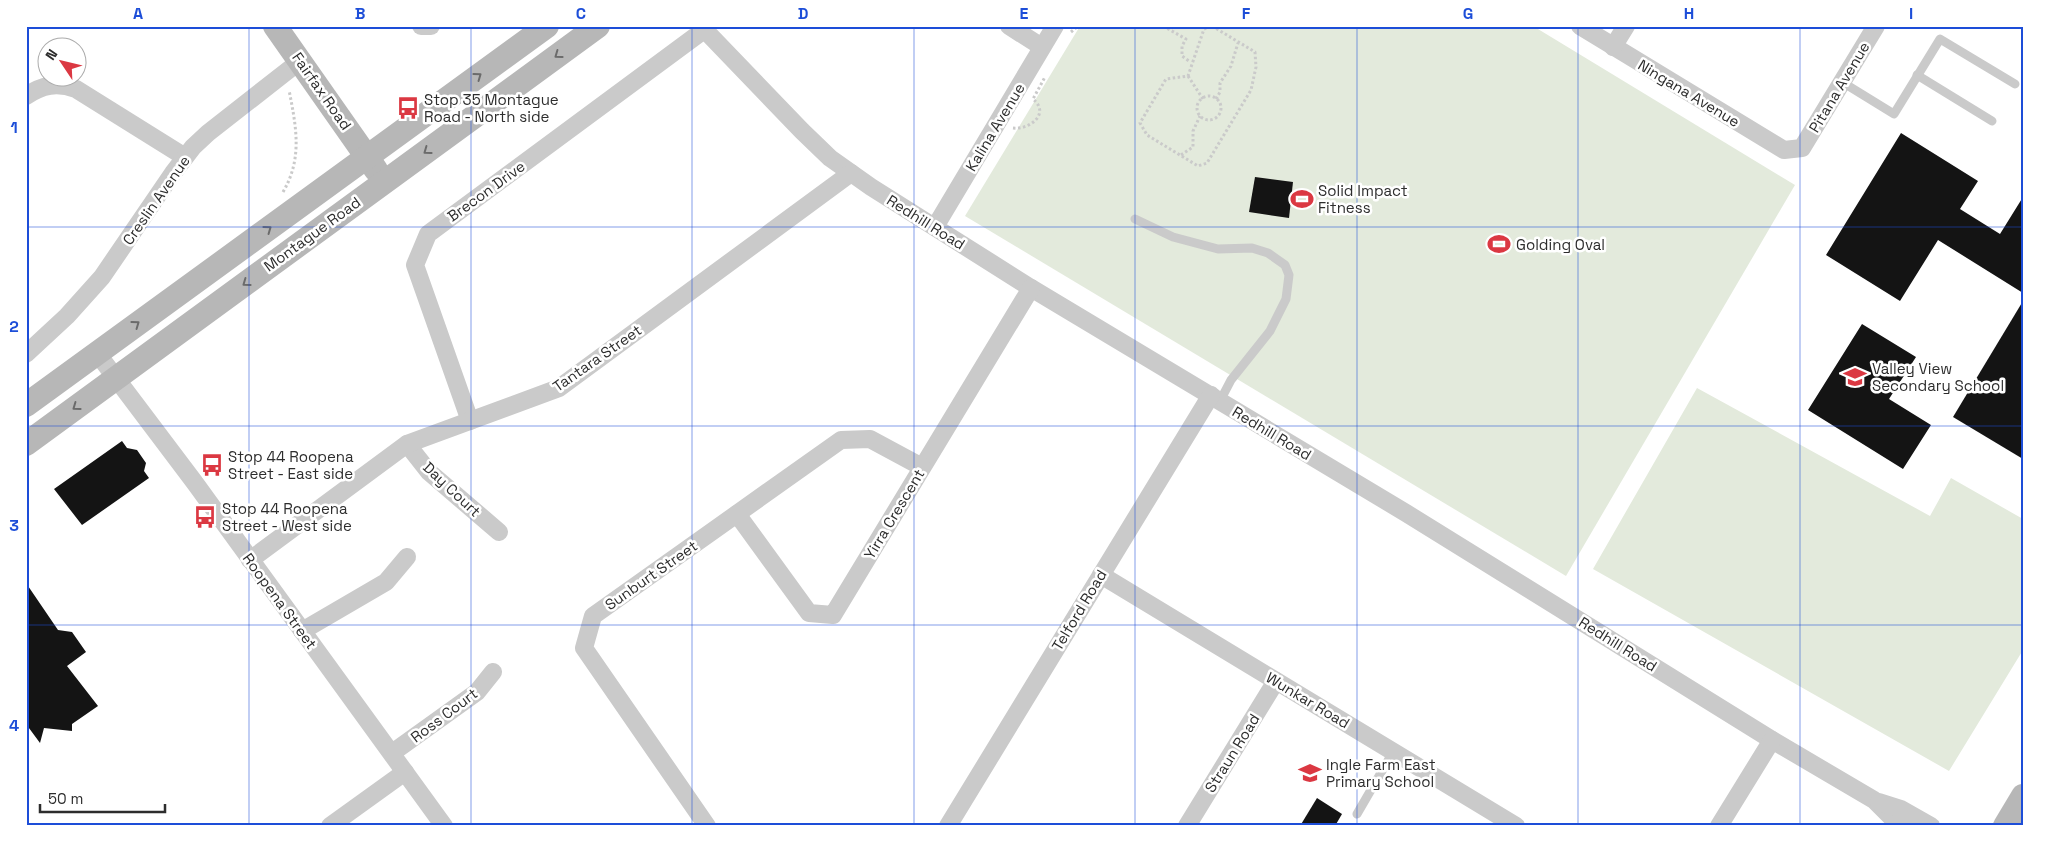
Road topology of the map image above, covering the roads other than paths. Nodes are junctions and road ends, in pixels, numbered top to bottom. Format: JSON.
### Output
{"nodes":[{"id":1,"x":275,"y":26,"type":"edge"},
{"id":2,"x":421,"y":26,"type":"edge"},
{"id":3,"x":431,"y":26,"type":"edge"},
{"id":4,"x":547,"y":26,"type":"edge"},
{"id":5,"x":598,"y":26,"type":"edge"},
{"id":6,"x":1009,"y":26,"type":"edge"},
{"id":7,"x":1055,"y":26,"type":"edge"},
{"id":8,"x":1580,"y":26,"type":"edge"},
{"id":9,"x":1626,"y":26,"type":"edge"},
{"id":10,"x":1876,"y":26,"type":"edge"},
{"id":11,"x":702,"y":28,"type":"edge"},
{"id":12,"x":1042,"y":47,"type":"junction"},
{"id":13,"x":1613,"y":47,"type":"junction"},
{"id":14,"x":300,"y":61,"type":"junction"},
{"id":15,"x":1917,"y":75,"type":"junction"},
{"id":16,"x":1842,"y":82,"type":"junction"},
{"id":17,"x":2015,"y":84,"type":"dead end"},
{"id":18,"x":26,"y":96,"type":"edge"},
{"id":19,"x":1992,"y":121,"type":"dead end"},
{"id":20,"x":1802,"y":148,"type":"joint"},
{"id":21,"x":368,"y":156,"type":"junction"},
{"id":22,"x":185,"y":157,"type":"junction"},
{"id":23,"x":851,"y":173,"type":"junction"},
{"id":24,"x":384,"y":182,"type":"junction"},
{"id":25,"x":1135,"y":220,"type":"dead end"},
{"id":26,"x":935,"y":227,"type":"junction"},
{"id":27,"x":1031,"y":288,"type":"junction"},
{"id":28,"x":97,"y":353,"type":"junction"},
{"id":29,"x":26,"y":354,"type":"edge"},
{"id":30,"x":115,"y":379,"type":"junction"},
{"id":31,"x":1216,"y":398,"type":"junction"},
{"id":32,"x":26,"y":405,"type":"edge"},
{"id":33,"x":470,"y":421,"type":"junction"},
{"id":34,"x":26,"y":444,"type":"edge"},
{"id":35,"x":407,"y":444,"type":"junction"},
{"id":36,"x":922,"y":468,"type":"junction"},
{"id":37,"x":737,"y":514,"type":"junction"},
{"id":38,"x":499,"y":532,"type":"dead end"},
{"id":39,"x":407,"y":557,"type":"dead end"},
{"id":40,"x":250,"y":560,"type":"junction"},
{"id":41,"x":1101,"y":575,"type":"junction"},
{"id":42,"x":302,"y":631,"type":"junction"},
{"id":43,"x":493,"y":672,"type":"dead end"},
{"id":44,"x":1276,"y":681,"type":"junction"},
{"id":45,"x":1772,"y":740,"type":"junction"},
{"id":46,"x":1393,"y":752,"type":"junction"},
{"id":47,"x":392,"y":753,"type":"junction"},
{"id":48,"x":405,"y":772,"type":"junction"},
{"id":49,"x":2023,"y":796,"type":"edge"},
{"id":50,"x":1874,"y":800,"type":"junction"},
{"id":51,"x":1357,"y":814,"type":"dead end"},
{"id":52,"x":330,"y":826,"type":"edge"},
{"id":53,"x":444,"y":826,"type":"edge"},
{"id":54,"x":706,"y":826,"type":"edge"},
{"id":55,"x":948,"y":826,"type":"edge"},
{"id":56,"x":1187,"y":826,"type":"edge"},
{"id":57,"x":1516,"y":826,"type":"edge"},
{"id":58,"x":1719,"y":826,"type":"edge"},
{"id":59,"x":1904,"y":826,"type":"edge"},
{"id":60,"x":1931,"y":826,"type":"edge"},
{"id":61,"x":2005,"y":826,"type":"edge"}],
"edges":[{"from":1,"to":14,"type":"main road","name":"Fairfax Road"},
{"from":2,"to":3,"type":"street"},
{"from":21,"to":4,"type":"main road","name":"Montague Road","one_way":true},
{"from":5,"to":24,"type":"main road","name":"Montague Road","one_way":true},
{"from":6,"to":12,"type":"street"},
{"from":7,"to":12,"type":"street","name":"Kalina Avenue"},
{"from":8,"to":13,"type":"street","name":"Ningana Avenue"},
{"from":9,"to":13,"type":"street"},
{"from":10,"to":16,"type":"street","name":"Pitana Avenue"},
{"from":11,"to":23,"type":"street","name":"Redhill Road"},
{"from":11,"to":33,"type":"street","name":"Brecon Drive"},
{"from":12,"to":26,"type":"street","name":"Kalina Avenue"},
{"from":13,"to":20,"type":"street","name":"Ningana Avenue"},
{"from":14,"to":21,"type":"main road","name":"Fairfax Road"},
{"from":14,"to":22,"type":"street","name":"Creslin Avenue"},
{"from":15,"to":16,"type":"lane"},
{"from":15,"to":17,"type":"lane"},
{"from":15,"to":19,"type":"lane"},
{"from":16,"to":20,"type":"street","name":"Pitana Avenue"},
{"from":18,"to":22,"type":"street"},
{"from":21,"to":24,"type":"main road","name":"Fairfax Road"},
{"from":28,"to":21,"type":"main road","name":"Montague Road","one_way":true},
{"from":22,"to":29,"type":"street","name":"Creslin Avenue"},
{"from":23,"to":26,"type":"street","name":"Redhill Road"},
{"from":23,"to":33,"type":"street","name":"Tantara Street"},
{"from":24,"to":30,"type":"main road","name":"Montague Road","one_way":true},
{"from":25,"to":31,"type":"lane"},
{"from":26,"to":27,"type":"street","name":"Redhill Road"},
{"from":27,"to":31,"type":"street","name":"Redhill Road"},
{"from":27,"to":36,"type":"street","name":"Yirra Crescent"},
{"from":28,"to":30,"type":"street","name":"Roopena Street"},
{"from":28,"to":32,"type":"main road","name":"Montague Road"},
{"from":30,"to":34,"type":"main road","name":"Montague Road","one_way":true},
{"from":30,"to":40,"type":"street","name":"Roopena Street"},
{"from":31,"to":41,"type":"street","name":"Telford Road"},
{"from":31,"to":45,"type":"street","name":"Redhill Road"},
{"from":33,"to":35,"type":"street","name":"Tantara Street"},
{"from":35,"to":38,"type":"street","name":"Day Court"},
{"from":35,"to":40,"type":"street","name":"Tantara Street"},
{"from":36,"to":37,"type":"street","name":"Sunburt Street"},
{"from":36,"to":37,"type":"street","name":"Yirra Crescent"},
{"from":37,"to":54,"type":"street","name":"Sunburt Street"},
{"from":39,"to":42,"type":"street"},
{"from":40,"to":42,"type":"street","name":"Roopena Street"},
{"from":41,"to":44,"type":"street","name":"Wunkar Road"},
{"from":41,"to":55,"type":"street","name":"Telford Road"},
{"from":42,"to":47,"type":"street","name":"Roopena Street"},
{"from":43,"to":47,"type":"street","name":"Ross Court"},
{"from":44,"to":46,"type":"street","name":"Wunkar Road"},
{"from":44,"to":56,"type":"street","name":"Straun Road"},
{"from":45,"to":50,"type":"street","name":"Redhill Road"},
{"from":45,"to":58,"type":"street"},
{"from":46,"to":51,"type":"lane"},
{"from":46,"to":57,"type":"street","name":"Wunkar Road"},
{"from":47,"to":48,"type":"street","name":"Roopena Street"},
{"from":48,"to":52,"type":"street"},
{"from":48,"to":53,"type":"street","name":"Roopena Street"},
{"from":49,"to":61,"type":"main road"},
{"from":50,"to":59,"type":"street","name":"Redhill Road"},
{"from":50,"to":60,"type":"street","name":"Redhill Road"}]}
